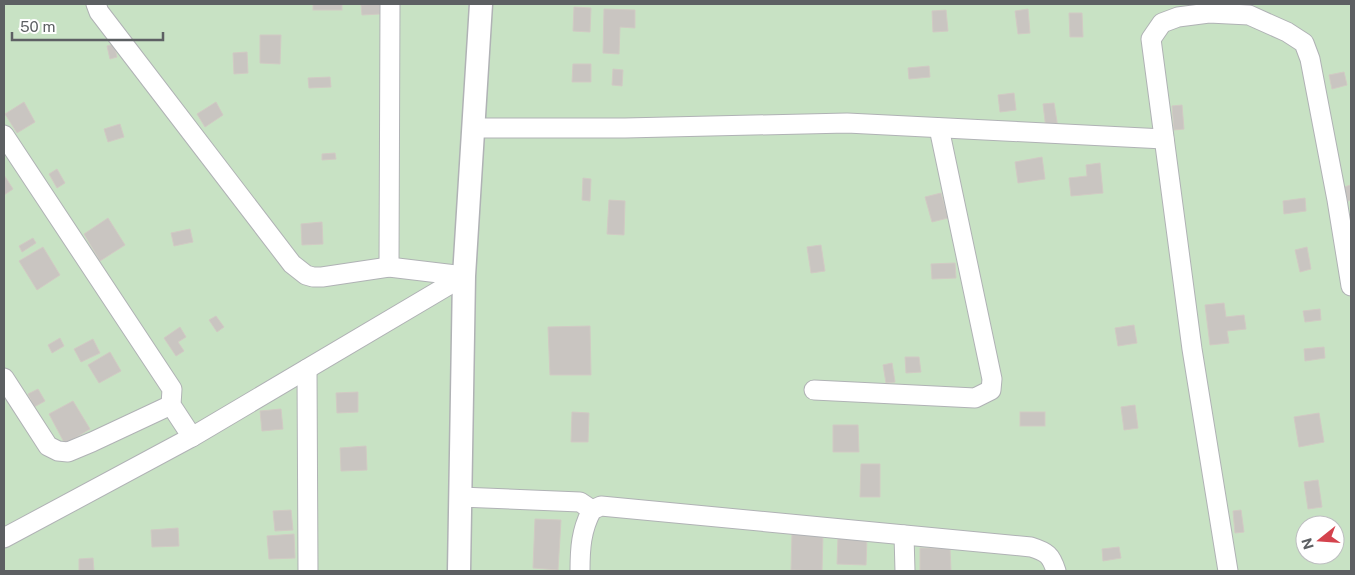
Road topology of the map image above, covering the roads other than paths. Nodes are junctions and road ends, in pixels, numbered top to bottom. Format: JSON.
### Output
{"nodes":[{"id":1,"x":96,"y":4,"type":"edge"},
{"id":2,"x":390,"y":4,"type":"edge"},
{"id":3,"x":481,"y":4,"type":"edge"},
{"id":4,"x":473,"y":128,"type":"junction"},
{"id":5,"x":939,"y":128,"type":"junction"},
{"id":6,"x":4,"y":135,"type":"edge"},
{"id":7,"x":1164,"y":139,"type":"junction"},
{"id":8,"x":390,"y":268,"type":"junction"},
{"id":9,"x":464,"y":276,"type":"junction"},
{"id":10,"x":1351,"y":286,"type":"edge"},
{"id":11,"x":307,"y":369,"type":"junction"},
{"id":12,"x":4,"y":378,"type":"edge"},
{"id":13,"x":814,"y":390,"type":"dead end"},
{"id":14,"x":171,"y":405,"type":"junction"},
{"id":15,"x":192,"y":437,"type":"junction"},
{"id":16,"x":460,"y":497,"type":"junction"},
{"id":17,"x":592,"y":510,"type":"junction"},
{"id":18,"x":904,"y":535,"type":"junction"},
{"id":19,"x":4,"y":538,"type":"edge"},
{"id":20,"x":308,"y":571,"type":"edge"},
{"id":21,"x":459,"y":571,"type":"edge"},
{"id":22,"x":580,"y":571,"type":"edge"},
{"id":23,"x":905,"y":571,"type":"edge"},
{"id":24,"x":1056,"y":571,"type":"edge"},
{"id":25,"x":1228,"y":571,"type":"edge"}],
"edges":[{"from":1,"to":8,"type":"street"},
{"from":2,"to":8,"type":"street"},
{"from":3,"to":4,"type":"street"},
{"from":4,"to":5,"type":"street"},
{"from":4,"to":9,"type":"street"},
{"from":5,"to":7,"type":"street"},
{"from":5,"to":13,"type":"street"},
{"from":6,"to":14,"type":"street"},
{"from":7,"to":10,"type":"street"},
{"from":7,"to":25,"type":"street"},
{"from":8,"to":9,"type":"street"},
{"from":9,"to":11,"type":"street"},
{"from":9,"to":16,"type":"street"},
{"from":11,"to":15,"type":"street"},
{"from":11,"to":20,"type":"street"},
{"from":12,"to":14,"type":"street"},
{"from":14,"to":15,"type":"street"},
{"from":15,"to":19,"type":"street"},
{"from":16,"to":17,"type":"street"},
{"from":16,"to":21,"type":"street"},
{"from":17,"to":18,"type":"street"},
{"from":17,"to":22,"type":"street"},
{"from":18,"to":23,"type":"street"},
{"from":18,"to":24,"type":"street"}]}
